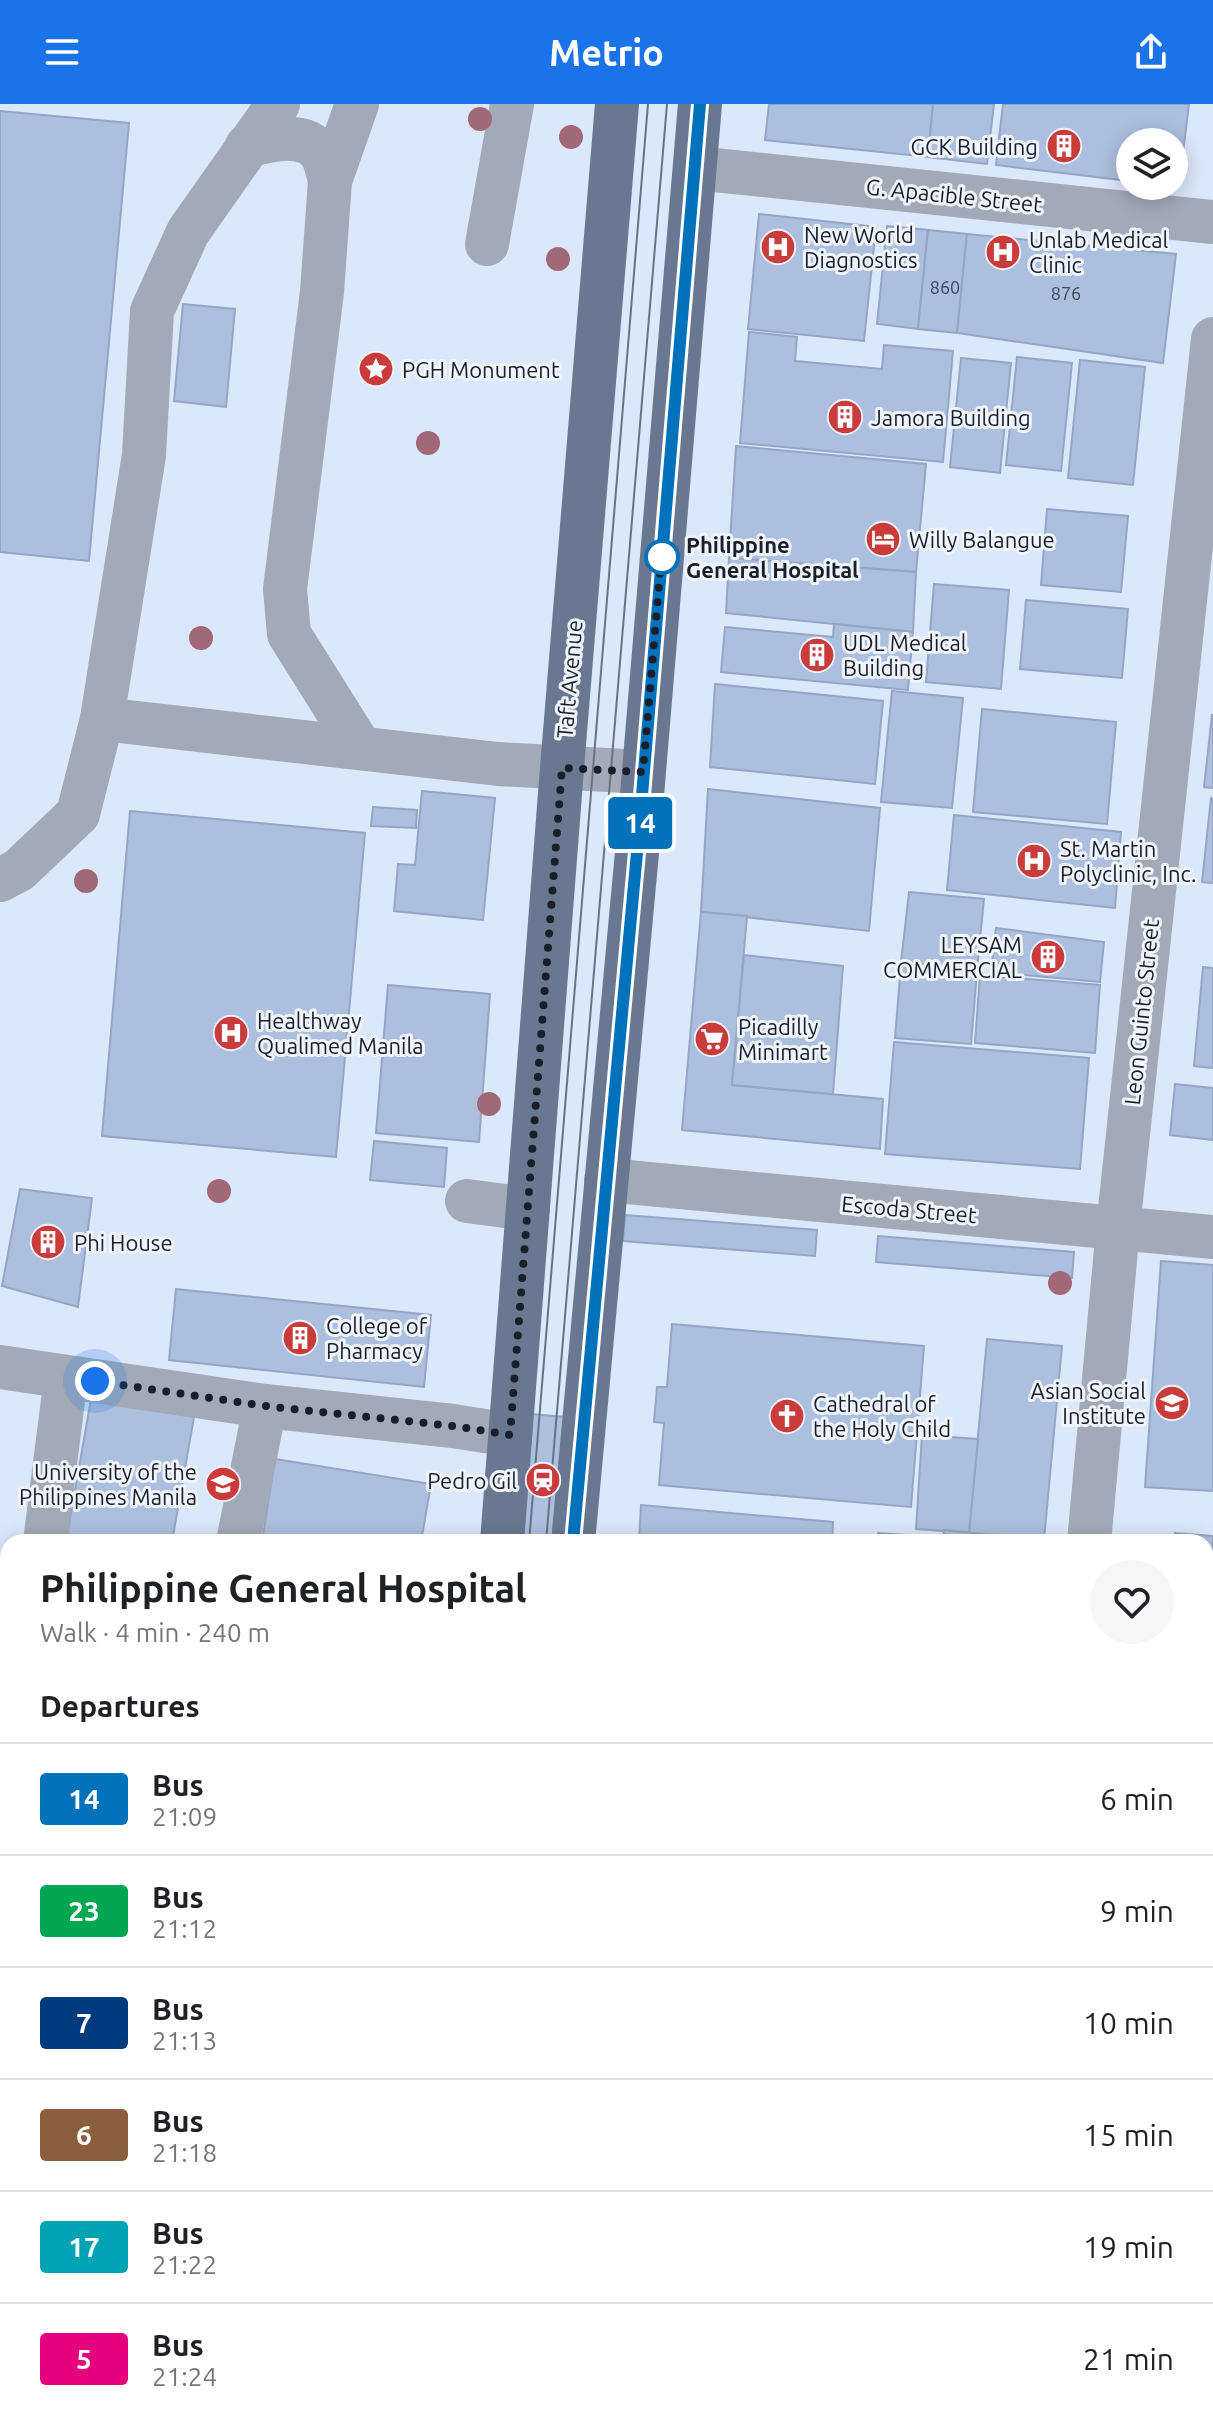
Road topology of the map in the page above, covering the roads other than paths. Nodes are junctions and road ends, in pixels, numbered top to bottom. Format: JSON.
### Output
{"nodes":[{"id":1,"x":278,"y":104,"type":"edge"},
{"id":2,"x":357,"y":104,"type":"edge"},
{"id":3,"x":512,"y":104,"type":"edge"},
{"id":4,"x":617,"y":104,"type":"edge"},
{"id":5,"x":700,"y":104,"type":"edge"},
{"id":6,"x":247,"y":146,"type":"junction"},
{"id":7,"x":695,"y":168,"type":"junction"},
{"id":8,"x":330,"y":181,"type":"junction"},
{"id":9,"x":1213,"y":222,"type":"edge"},
{"id":10,"x":487,"y":244,"type":"dead end"},
{"id":11,"x":1213,"y":339,"type":"edge"},
{"id":12,"x":102,"y":719,"type":"junction"},
{"id":13,"x":360,"y":747,"type":"junction"},
{"id":14,"x":562,"y":768,"type":"junction"},
{"id":15,"x":643,"y":772,"type":"junction"},
{"id":16,"x":0,"y":880,"type":"edge"},
{"id":17,"x":606,"y":1180,"type":"junction"},
{"id":18,"x":467,"y":1201,"type":"dead end"},
{"id":19,"x":528,"y":1209,"type":"junction"},
{"id":20,"x":1118,"y":1228,"type":"junction"},
{"id":21,"x":1213,"y":1237,"type":"edge"},
{"id":22,"x":0,"y":1367,"type":"edge"},
{"id":23,"x":66,"y":1377,"type":"junction"},
{"id":24,"x":265,"y":1406,"type":"junction"},
{"id":25,"x":510,"y":1435,"type":"junction"},
{"id":26,"x":46,"y":1534,"type":"edge"},
{"id":27,"x":240,"y":1534,"type":"edge"},
{"id":28,"x":503,"y":1534,"type":"edge"},
{"id":29,"x":574,"y":1534,"type":"edge"},
{"id":30,"x":1090,"y":1534,"type":"edge"}],
"edges":[{"from":1,"to":6,"type":"street"},
{"from":2,"to":8,"type":"street"},
{"from":3,"to":10,"type":"street"},
{"from":4,"to":14,"type":"main road","name":"Taft Avenue"},
{"from":5,"to":7,"type":"main road"},
{"from":6,"to":8,"type":"street"},
{"from":6,"to":12,"type":"street"},
{"from":7,"to":9,"type":"street","name":"G. Apacible Street"},
{"from":7,"to":15,"type":"main road"},
{"from":8,"to":13,"type":"street"},
{"from":11,"to":20,"type":"street","name":"Leon Guinto Street"},
{"from":12,"to":13,"type":"street"},
{"from":12,"to":16,"type":"street"},
{"from":13,"to":14,"type":"street"},
{"from":14,"to":15,"type":"street"},
{"from":14,"to":19,"type":"main road","name":"Taft Avenue"},
{"from":15,"to":17,"type":"main road"},
{"from":17,"to":20,"type":"street","name":"Escoda Street"},
{"from":17,"to":29,"type":"main road"},
{"from":18,"to":19,"type":"street"},
{"from":19,"to":25,"type":"main road","name":"Taft Avenue"},
{"from":20,"to":21,"type":"street","name":"Escoda Street"},
{"from":20,"to":30,"type":"street","name":"Leon Guinto Street"},
{"from":22,"to":23,"type":"street"},
{"from":23,"to":24,"type":"street"},
{"from":23,"to":26,"type":"street"},
{"from":24,"to":25,"type":"street"},
{"from":24,"to":27,"type":"street"},
{"from":25,"to":28,"type":"main road","name":"Taft Avenue"}]}
